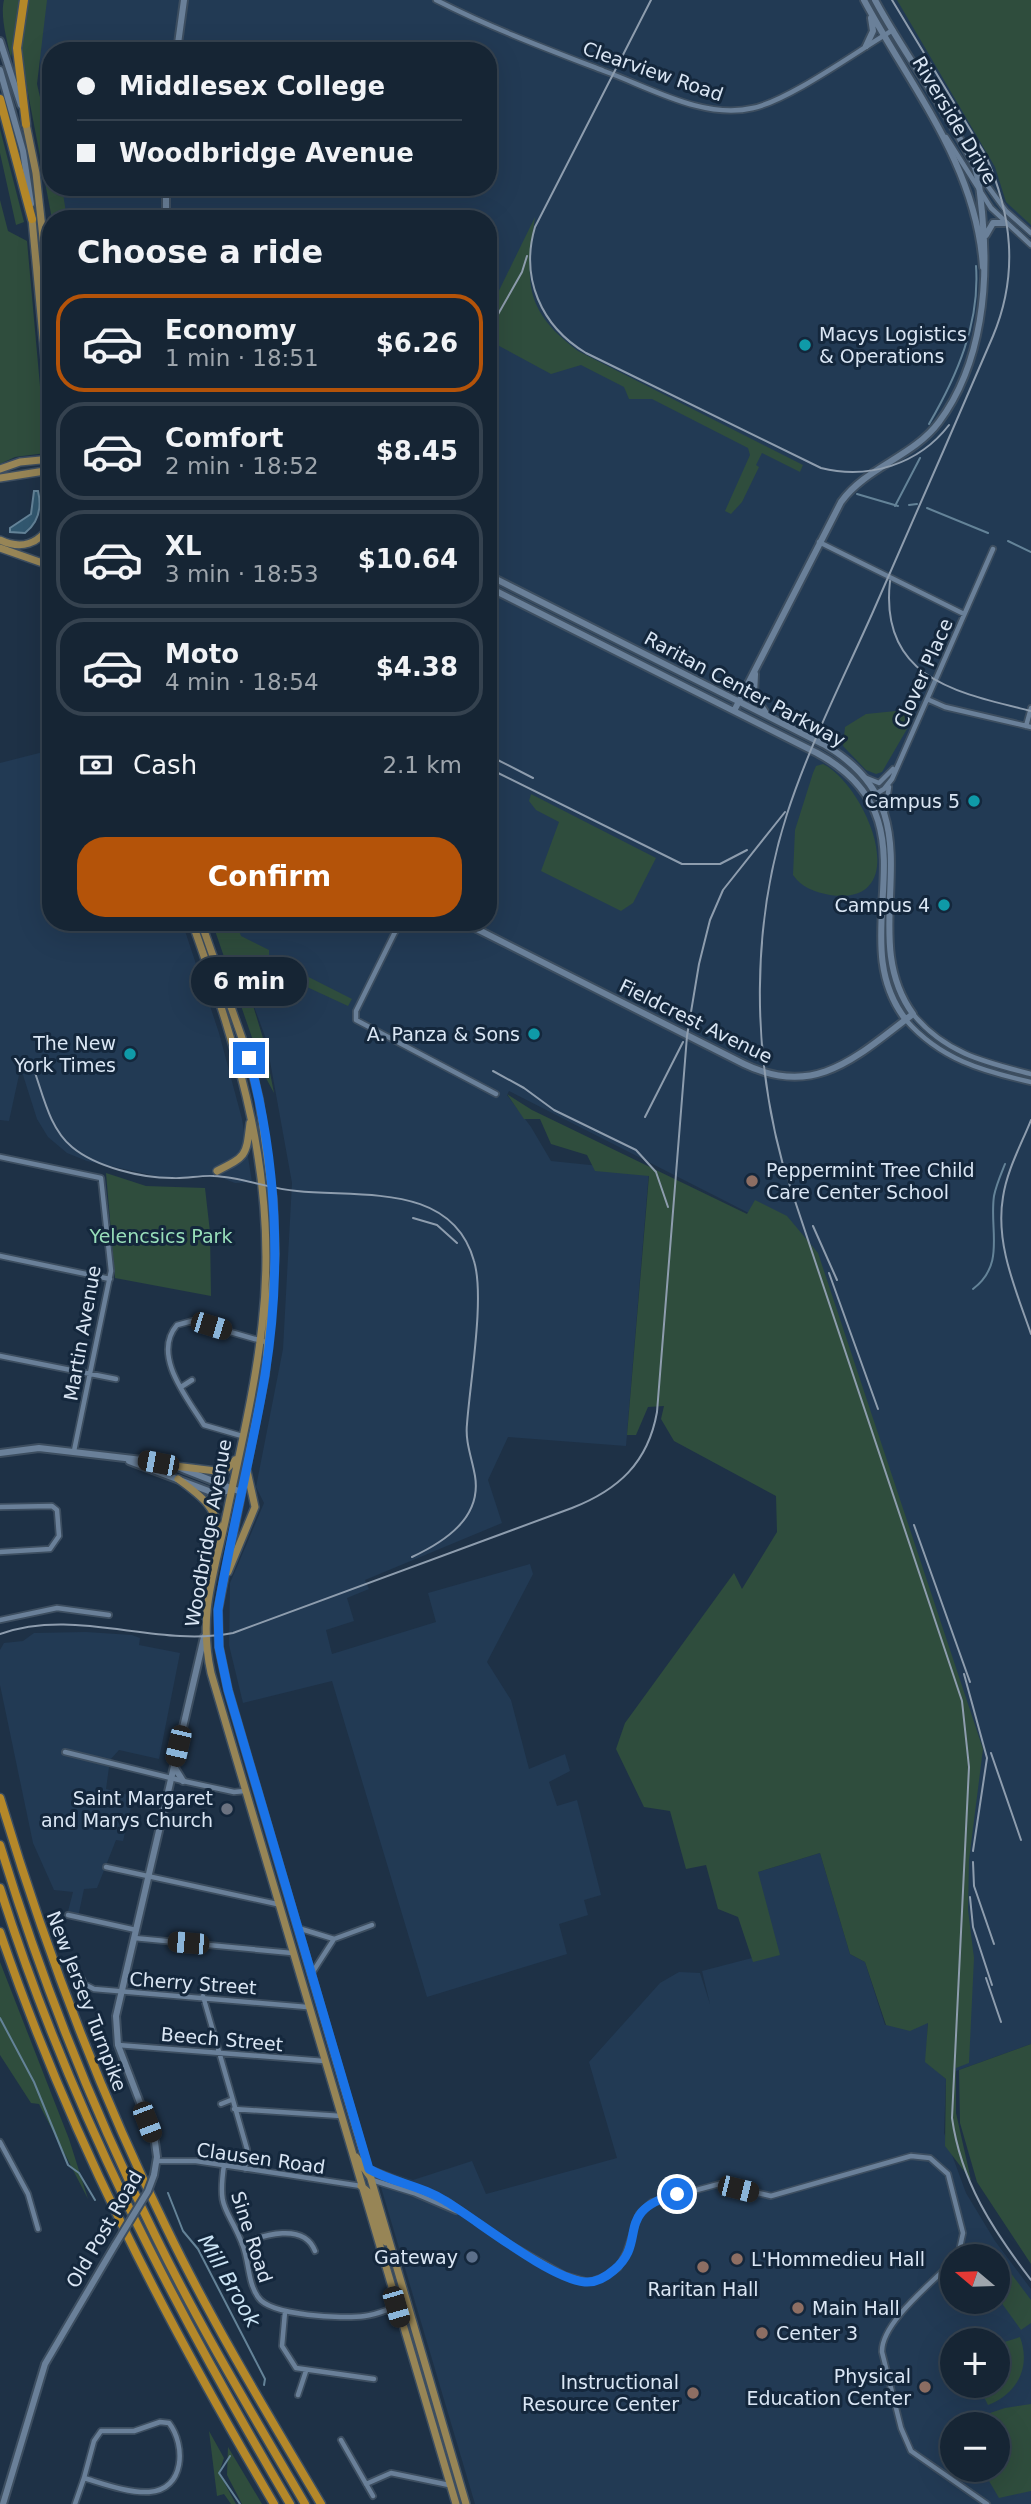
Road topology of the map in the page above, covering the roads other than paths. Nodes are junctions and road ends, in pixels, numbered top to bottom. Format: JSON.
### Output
{"nodes":[{"id":1,"x":24,"y":0,"type":"edge"},
{"id":2,"x":184,"y":0,"type":"edge"},
{"id":3,"x":436,"y":0,"type":"edge"},
{"id":4,"x":875,"y":0,"type":"edge"},
{"id":5,"x":865,"y":1,"type":"edge"},
{"id":6,"x":893,"y":30,"type":"junction"},
{"id":7,"x":885,"y":35,"type":"junction"},
{"id":8,"x":0,"y":41,"type":"edge"},
{"id":9,"x":178,"y":42,"type":"edge"},
{"id":10,"x":866,"y":46,"type":"junction"},
{"id":11,"x":0,"y":69,"type":"edge"},
{"id":12,"x":0,"y":99,"type":"edge"},
{"id":13,"x":0,"y":115,"type":"edge"},
{"id":14,"x":26,"y":124,"type":"junction"},
{"id":15,"x":940,"y":127,"type":"junction"},
{"id":16,"x":18,"y":157,"type":"junction"},
{"id":17,"x":973,"y":165,"type":"junction"},
{"id":18,"x":980,"y":193,"type":"junction"},
{"id":19,"x":32,"y":219,"type":"junction"},
{"id":20,"x":1005,"y":223,"type":"junction"},
{"id":21,"x":42,"y":228,"type":"edge"},
{"id":22,"x":1031,"y":233,"type":"edge"},
{"id":23,"x":985,"y":240,"type":"junction"},
{"id":24,"x":1031,"y":245,"type":"edge"},
{"id":25,"x":984,"y":293,"type":"junction"},
{"id":26,"x":42,"y":327,"type":"edge"},
{"id":27,"x":42,"y":460,"type":"edge"},
{"id":28,"x":0,"y":469,"type":"edge"},
{"id":29,"x":42,"y":471,"type":"edge"},
{"id":30,"x":0,"y":478,"type":"edge"},
{"id":31,"x":42,"y":535,"type":"edge"},
{"id":32,"x":0,"y":540,"type":"edge"},
{"id":33,"x":820,"y":542,"type":"junction"},
{"id":34,"x":0,"y":548,"type":"edge"},
{"id":35,"x":993,"y":549,"type":"dead end"},
{"id":36,"x":42,"y":563,"type":"edge"},
{"id":37,"x":497,"y":580,"type":"edge"},
{"id":38,"x":497,"y":592,"type":"edge"},
{"id":39,"x":964,"y":614,"type":"junction"},
{"id":40,"x":758,"y":663,"type":"junction"},
{"id":41,"x":927,"y":699,"type":"junction"},
{"id":42,"x":739,"y":701,"type":"junction"},
{"id":43,"x":1031,"y":708,"type":"edge"},
{"id":44,"x":734,"y":711,"type":"junction"},
{"id":45,"x":774,"y":719,"type":"junction"},
{"id":46,"x":1029,"y":726,"type":"edge"},
{"id":47,"x":903,"y":754,"type":"junction"},
{"id":48,"x":861,"y":775,"type":"junction"},
{"id":49,"x":893,"y":777,"type":"junction"},
{"id":50,"x":875,"y":795,"type":"junction"},
{"id":51,"x":867,"y":799,"type":"junction"},
{"id":52,"x":887,"y":820,"type":"junction"},
{"id":53,"x":195,"y":931,"type":"edge"},
{"id":54,"x":204,"y":931,"type":"edge"},
{"id":55,"x":396,"y":931,"type":"edge"},
{"id":56,"x":481,"y":931,"type":"edge"},
{"id":57,"x":913,"y":1014,"type":"junction"},
{"id":58,"x":906,"y":1020,"type":"junction"},
{"id":59,"x":1031,"y":1074,"type":"edge"},
{"id":60,"x":1031,"y":1082,"type":"edge"},
{"id":61,"x":496,"y":1094,"type":"dead end"},
{"id":62,"x":252,"y":1115,"type":"junction"},
{"id":63,"x":0,"y":1157,"type":"edge"},
{"id":64,"x":216,"y":1171,"type":"dead end"},
{"id":65,"x":0,"y":1256,"type":"edge"},
{"id":66,"x":110,"y":1279,"type":"junction"},
{"id":67,"x":259,"y":1341,"type":"junction"},
{"id":68,"x":269,"y":1343,"type":"junction"},
{"id":69,"x":0,"y":1356,"type":"edge"},
{"id":70,"x":90,"y":1374,"type":"junction"},
{"id":71,"x":117,"y":1379,"type":"dead end"},
{"id":72,"x":192,"y":1380,"type":"dead end"},
{"id":73,"x":181,"y":1387,"type":"junction"},
{"id":74,"x":242,"y":1436,"type":"junction"},
{"id":75,"x":74,"y":1451,"type":"junction"},
{"id":76,"x":0,"y":1453,"type":"edge"},
{"id":77,"x":237,"y":1456,"type":"junction"},
{"id":78,"x":117,"y":1457,"type":"junction"},
{"id":79,"x":247,"y":1464,"type":"junction"},
{"id":80,"x":174,"y":1466,"type":"junction"},
{"id":81,"x":178,"y":1479,"type":"junction"},
{"id":82,"x":232,"y":1490,"type":"junction"},
{"id":83,"x":241,"y":1492,"type":"junction"},
{"id":84,"x":254,"y":1498,"type":"junction"},
{"id":85,"x":0,"y":1507,"type":"edge"},
{"id":86,"x":218,"y":1546,"type":"junction"},
{"id":87,"x":0,"y":1552,"type":"edge"},
{"id":88,"x":222,"y":1586,"type":"junction"},
{"id":89,"x":108,"y":1615,"type":"dead end"},
{"id":90,"x":0,"y":1620,"type":"edge"},
{"id":91,"x":204,"y":1637,"type":"junction"},
{"id":92,"x":65,"y":1752,"type":"dead end"},
{"id":93,"x":174,"y":1762,"type":"junction"},
{"id":94,"x":253,"y":1776,"type":"junction"},
{"id":95,"x":170,"y":1778,"type":"junction"},
{"id":96,"x":183,"y":1781,"type":"junction"},
{"id":97,"x":245,"y":1791,"type":"junction"},
{"id":98,"x":0,"y":1798,"type":"edge"},
{"id":99,"x":0,"y":1845,"type":"edge"},
{"id":100,"x":106,"y":1867,"type":"dead end"},
{"id":101,"x":149,"y":1877,"type":"junction"},
{"id":102,"x":0,"y":1888,"type":"edge"},
{"id":103,"x":277,"y":1905,"type":"junction"},
{"id":104,"x":68,"y":1915,"type":"dead end"},
{"id":105,"x":372,"y":1925,"type":"dead end"},
{"id":106,"x":296,"y":1927,"type":"junction"},
{"id":107,"x":0,"y":1933,"type":"edge"},
{"id":108,"x":135,"y":1934,"type":"junction"},
{"id":109,"x":334,"y":1939,"type":"junction"},
{"id":110,"x":292,"y":1953,"type":"junction"},
{"id":111,"x":310,"y":1976,"type":"junction"},
{"id":112,"x":82,"y":1979,"type":"dead end"},
{"id":113,"x":121,"y":1992,"type":"junction"},
{"id":114,"x":203,"y":1996,"type":"junction"},
{"id":115,"x":307,"y":2007,"type":"junction"},
{"id":116,"x":118,"y":2045,"type":"junction"},
{"id":117,"x":217,"y":2052,"type":"junction"},
{"id":118,"x":324,"y":2061,"type":"junction"},
{"id":119,"x":231,"y":2100,"type":"junction"},
{"id":120,"x":221,"y":2104,"type":"dead end"},
{"id":121,"x":233,"y":2109,"type":"junction"},
{"id":122,"x":341,"y":2116,"type":"junction"},
{"id":123,"x":0,"y":2142,"type":"edge"},
{"id":124,"x":351,"y":2147,"type":"junction"},
{"id":125,"x":6,"y":2152,"type":"junction"},
{"id":126,"x":0,"y":2155,"type":"edge"},
{"id":127,"x":157,"y":2161,"type":"junction"},
{"id":128,"x":224,"y":2165,"type":"junction"},
{"id":129,"x":245,"y":2169,"type":"junction"},
{"id":130,"x":369,"y":2169,"type":"junction"},
{"id":131,"x":372,"y":2180,"type":"junction"},
{"id":132,"x":361,"y":2186,"type":"junction"},
{"id":133,"x":463,"y":2214,"type":"junction"},
{"id":134,"x":38,"y":2229,"type":"dead end"},
{"id":135,"x":242,"y":2244,"type":"junction"},
{"id":136,"x":961,"y":2244,"type":"edge"},
{"id":137,"x":315,"y":2251,"type":"dead end"},
{"id":138,"x":394,"y":2258,"type":"junction"},
{"id":139,"x":940,"y":2274,"type":"edge"},
{"id":140,"x":396,"y":2307,"type":"junction"},
{"id":141,"x":285,"y":2312,"type":"junction"},
{"id":142,"x":306,"y":2371,"type":"junction"},
{"id":143,"x":374,"y":2378,"type":"dead end"},
{"id":144,"x":298,"y":2395,"type":"dead end"},
{"id":145,"x":341,"y":2440,"type":"dead end"},
{"id":146,"x":84,"y":2478,"type":"junction"},
{"id":147,"x":366,"y":2484,"type":"junction"},
{"id":148,"x":450,"y":2485,"type":"junction"},
{"id":149,"x":373,"y":2496,"type":"dead end"},
{"id":150,"x":3,"y":2504,"type":"edge"},
{"id":151,"x":75,"y":2504,"type":"edge"},
{"id":152,"x":274,"y":2504,"type":"edge"},
{"id":153,"x":290,"y":2504,"type":"edge"},
{"id":154,"x":305,"y":2504,"type":"edge"},
{"id":155,"x":321,"y":2504,"type":"edge"},
{"id":156,"x":456,"y":2504,"type":"edge"},
{"id":157,"x":467,"y":2504,"type":"edge"},
{"id":158,"x":986,"y":2504,"type":"edge"}],
"edges":[{"from":1,"to":14,"type":"highway"},
{"from":2,"to":9,"type":"main road"},
{"from":3,"to":10,"type":"street","name":"Clearview Road"},
{"from":4,"to":6,"type":"main road","name":"Riverside Drive"},
{"from":5,"to":7,"type":"main road","name":"Riverside Drive"},
{"from":5,"to":10,"type":"main road"},
{"from":6,"to":7,"type":"street","name":"Clearview Road"},
{"from":6,"to":17,"type":"main road","name":"Riverside Drive"},
{"from":7,"to":10,"type":"street","name":"Clearview Road"},
{"from":7,"to":15,"type":"main road","name":"Riverside Drive"},
{"from":8,"to":14,"type":"main road"},
{"from":11,"to":19,"type":"main road"},
{"from":12,"to":16,"type":"highway"},
{"from":13,"to":16,"type":"highway"},
{"from":14,"to":21,"type":"main road"},
{"from":15,"to":18,"type":"street","name":"Riverside Drive"},
{"from":15,"to":25,"type":"main road"},
{"from":16,"to":19,"type":"highway"},
{"from":17,"to":18,"type":"main road"},
{"from":17,"to":22,"type":"street","name":"Riverside Drive"},
{"from":18,"to":20,"type":"street","name":"Riverside Drive"},
{"from":18,"to":23,"type":"main road"},
{"from":19,"to":26,"type":"main road"},
{"from":20,"to":23,"type":"main road"},
{"from":20,"to":24,"type":"street","name":"Riverside Drive"},
{"from":23,"to":25,"type":"main road"},
{"from":25,"to":33,"type":"main road"},
{"from":27,"to":28,"type":"main road"},
{"from":29,"to":30,"type":"main road"},
{"from":31,"to":32,"type":"main road"},
{"from":33,"to":39,"type":"street"},
{"from":33,"to":40,"type":"main road"},
{"from":34,"to":36,"type":"main road"},
{"from":35,"to":39,"type":"street","name":"Clover Place"},
{"from":37,"to":42,"type":"main road","name":"Raritan Center Parkway"},
{"from":38,"to":44,"type":"main road","name":"Raritan Center Parkway"},
{"from":39,"to":41,"type":"street","name":"Clover Place"},
{"from":40,"to":42,"type":"main road"},
{"from":40,"to":45,"type":"main road"},
{"from":41,"to":46,"type":"street"},
{"from":41,"to":47,"type":"street","name":"Clover Place"},
{"from":42,"to":44,"type":"main road"},
{"from":42,"to":45,"type":"main road","name":"Raritan Center Parkway"},
{"from":43,"to":46,"type":"street"},
{"from":44,"to":51,"type":"main road","name":"Raritan Center Parkway"},
{"from":45,"to":48,"type":"main road","name":"Raritan Center Parkway"},
{"from":47,"to":48,"type":"street"},
{"from":47,"to":49,"type":"street","name":"Clover Place"},
{"from":48,"to":50,"type":"main road","name":"Raritan Center Parkway"},
{"from":49,"to":50,"type":"street","name":"Clover Place"},
{"from":49,"to":52,"type":"street"},
{"from":50,"to":51,"type":"street","name":"Clover Place"},
{"from":50,"to":52,"type":"main road","name":"Raritan Center Parkway"},
{"from":51,"to":58,"type":"main road","name":"Raritan Center Parkway"},
{"from":52,"to":57,"type":"main road","name":"Raritan Center Parkway"},
{"from":53,"to":62,"type":"main road","name":"Woodbridge Avenue"},
{"from":54,"to":68,"type":"main road","name":"Woodbridge Avenue"},
{"from":55,"to":61,"type":"street"},
{"from":56,"to":58,"type":"main road","name":"Fieldcrest Avenue"},
{"from":57,"to":58,"type":"main road","name":"Fieldcrest Avenue"},
{"from":57,"to":59,"type":"street","name":"Raritan Center Parkway"},
{"from":58,"to":60,"type":"street","name":"Raritan Center Parkway"},
{"from":62,"to":64,"type":"main road"},
{"from":62,"to":67,"type":"main road","name":"Woodbridge Avenue"},
{"from":63,"to":66,"type":"street","name":"Martin Avenue"},
{"from":65,"to":66,"type":"street"},
{"from":66,"to":70,"type":"street","name":"Martin Avenue"},
{"from":67,"to":68,"type":"street"},
{"from":67,"to":73,"type":"street"},
{"from":67,"to":74,"type":"main road","name":"Woodbridge Avenue"},
{"from":68,"to":79,"type":"main road","name":"Woodbridge Avenue"},
{"from":69,"to":70,"type":"street"},
{"from":70,"to":71,"type":"street"},
{"from":70,"to":75,"type":"street","name":"Martin Avenue"},
{"from":72,"to":73,"type":"street"},
{"from":73,"to":74,"type":"street"},
{"from":74,"to":77,"type":"main road","name":"Woodbridge Avenue"},
{"from":75,"to":76,"type":"main road"},
{"from":75,"to":78,"type":"main road"},
{"from":77,"to":80,"type":"main road"},
{"from":77,"to":82,"type":"main road","name":"Woodbridge Avenue"},
{"from":78,"to":80,"type":"main road"},
{"from":78,"to":81,"type":"main road"},
{"from":79,"to":83,"type":"main road","name":"Woodbridge Avenue"},
{"from":79,"to":84,"type":"main road"},
{"from":80,"to":82,"type":"main road"},
{"from":81,"to":82,"type":"main road"},
{"from":81,"to":86,"type":"main road"},
{"from":82,"to":83,"type":"main road"},
{"from":82,"to":86,"type":"main road","name":"Woodbridge Avenue"},
{"from":83,"to":84,"type":"main road"},
{"from":83,"to":88,"type":"main road","name":"Woodbridge Avenue"},
{"from":84,"to":88,"type":"main road"},
{"from":85,"to":87,"type":"street"},
{"from":86,"to":91,"type":"main road","name":"Woodbridge Avenue"},
{"from":88,"to":94,"type":"main road","name":"Woodbridge Avenue"},
{"from":89,"to":90,"type":"street"},
{"from":91,"to":93,"type":"main road","name":"Old Post Road"},
{"from":91,"to":97,"type":"main road","name":"Woodbridge Avenue"},
{"from":92,"to":95,"type":"street"},
{"from":93,"to":95,"type":"main road","name":"Old Post Road"},
{"from":93,"to":96,"type":"main road"},
{"from":94,"to":97,"type":"main road"},
{"from":94,"to":106,"type":"main road","name":"Woodbridge Avenue"},
{"from":95,"to":96,"type":"street"},
{"from":95,"to":101,"type":"main road","name":"Old Post Road"},
{"from":96,"to":97,"type":"street"},
{"from":97,"to":103,"type":"main road","name":"Woodbridge Avenue"},
{"from":98,"to":155,"type":"highway","name":"New Jersey Turnpike"},
{"from":99,"to":154,"type":"highway","name":"New Jersey Turnpike"},
{"from":100,"to":101,"type":"street"},
{"from":101,"to":103,"type":"street"},
{"from":101,"to":108,"type":"main road","name":"Old Post Road"},
{"from":102,"to":153,"type":"highway"},
{"from":103,"to":110,"type":"main road","name":"Woodbridge Avenue"},
{"from":104,"to":108,"type":"street"},
{"from":105,"to":109,"type":"street"},
{"from":106,"to":109,"type":"street"},
{"from":106,"to":111,"type":"main road","name":"Woodbridge Avenue"},
{"from":107,"to":152,"type":"highway"},
{"from":108,"to":110,"type":"street"},
{"from":108,"to":113,"type":"main road","name":"Old Post Road"},
{"from":109,"to":111,"type":"street"},
{"from":110,"to":115,"type":"main road","name":"Woodbridge Avenue"},
{"from":111,"to":130,"type":"main road","name":"Woodbridge Avenue"},
{"from":112,"to":113,"type":"street","name":"Cherry Street"},
{"from":113,"to":114,"type":"street","name":"Cherry Street"},
{"from":113,"to":116,"type":"main road","name":"Old Post Road"},
{"from":114,"to":115,"type":"street","name":"Cherry Street"},
{"from":114,"to":117,"type":"street"},
{"from":115,"to":118,"type":"main road","name":"Woodbridge Avenue"},
{"from":116,"to":117,"type":"street","name":"Beech Street"},
{"from":116,"to":127,"type":"main road","name":"Old Post Road"},
{"from":117,"to":118,"type":"street","name":"Beech Street"},
{"from":117,"to":119,"type":"street"},
{"from":118,"to":122,"type":"main road","name":"Woodbridge Avenue"},
{"from":119,"to":120,"type":"street"},
{"from":119,"to":121,"type":"street"},
{"from":121,"to":122,"type":"street"},
{"from":121,"to":129,"type":"street"},
{"from":122,"to":124,"type":"main road","name":"Woodbridge Avenue"},
{"from":123,"to":125,"type":"street"},
{"from":124,"to":131,"type":"main road"},
{"from":124,"to":132,"type":"main road","name":"Woodbridge Avenue"},
{"from":125,"to":126,"type":"street"},
{"from":125,"to":134,"type":"street"},
{"from":127,"to":128,"type":"street","name":"Clausen Road"},
{"from":127,"to":150,"type":"main road","name":"Old Post Road","bridge":true},
{"from":128,"to":129,"type":"street","name":"Clausen Road"},
{"from":128,"to":135,"type":"street","name":"Sine Road"},
{"from":129,"to":132,"type":"street","name":"Clausen Road"},
{"from":130,"to":131,"type":"main road","name":"Woodbridge Avenue"},
{"from":130,"to":133,"type":"street"},
{"from":131,"to":133,"type":"street"},
{"from":131,"to":138,"type":"main road","name":"Woodbridge Avenue"},
{"from":132,"to":138,"type":"main road"},
{"from":132,"to":140,"type":"main road","name":"Woodbridge Avenue"},
{"from":133,"to":136,"type":"street"},
{"from":135,"to":137,"type":"street"},
{"from":135,"to":141,"type":"street","name":"Sine Road"},
{"from":138,"to":157,"type":"main road","name":"Woodbridge Avenue"},
{"from":139,"to":158,"type":"street"},
{"from":140,"to":141,"type":"street","name":"Sine Road"},
{"from":140,"to":148,"type":"main road","name":"Woodbridge Avenue"},
{"from":141,"to":142,"type":"street"},
{"from":142,"to":143,"type":"street"},
{"from":142,"to":144,"type":"street"},
{"from":145,"to":147,"type":"street"},
{"from":146,"to":146,"type":"street"},
{"from":146,"to":151,"type":"street"},
{"from":147,"to":148,"type":"street"},
{"from":147,"to":149,"type":"street"},
{"from":148,"to":156,"type":"main road","name":"Woodbridge Avenue"}]}
